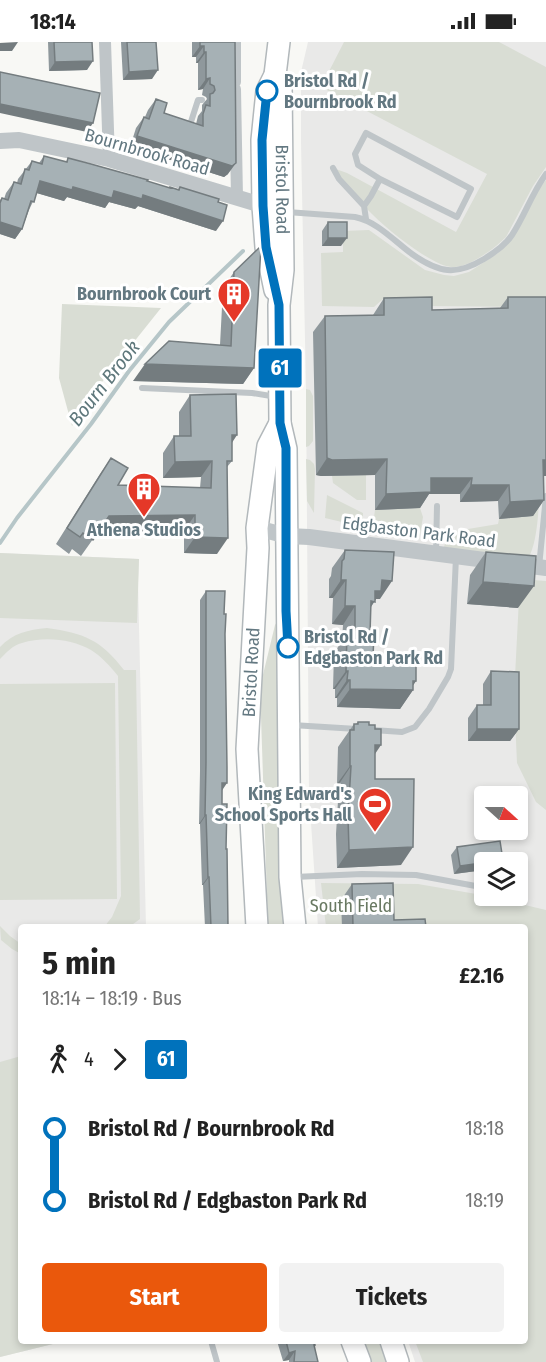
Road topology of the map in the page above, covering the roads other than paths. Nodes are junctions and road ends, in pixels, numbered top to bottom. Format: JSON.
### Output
{"nodes":[{"id":1,"x":105,"y":42,"type":"edge"},
{"id":2,"x":235,"y":42,"type":"edge"},
{"id":3,"x":279,"y":42,"type":"edge"},
{"id":4,"x":202,"y":100,"type":"dead end"},
{"id":5,"x":189,"y":128,"type":"edge"},
{"id":6,"x":0,"y":141,"type":"edge"},
{"id":7,"x":109,"y":159,"type":"junction"},
{"id":8,"x":333,"y":168,"type":"dead end"},
{"id":9,"x":546,"y":174,"type":"edge"},
{"id":10,"x":380,"y":179,"type":"junction"},
{"id":11,"x":237,"y":198,"type":"junction"},
{"id":12,"x":364,"y":206,"type":"junction"},
{"id":13,"x":282,"y":210,"type":"junction"},
{"id":14,"x":366,"y":219,"type":"junction"},
{"id":15,"x":142,"y":388,"type":"dead end"},
{"id":16,"x":280,"y":397,"type":"junction"},
{"id":17,"x":280,"y":423,"type":"junction"},
{"id":18,"x":546,"y":496,"type":"edge"},
{"id":19,"x":437,"y":506,"type":"dead end"},
{"id":20,"x":257,"y":528,"type":"junction"},
{"id":21,"x":286,"y":536,"type":"junction"},
{"id":22,"x":436,"y":553,"type":"junction"},
{"id":23,"x":456,"y":556,"type":"junction"},
{"id":24,"x":543,"y":568,"type":"edge"},
{"id":25,"x":249,"y":699,"type":"junction"},
{"id":26,"x":289,"y":725,"type":"junction"},
{"id":27,"x":359,"y":729,"type":"edge"},
{"id":28,"x":370,"y":730,"type":"edge"},
{"id":29,"x":290,"y":877,"type":"junction"},
{"id":30,"x":474,"y":886,"type":"edge"},
{"id":31,"x":257,"y":924,"type":"edge"},
{"id":32,"x":296,"y":924,"type":"edge"},
{"id":33,"x":212,"y":1344,"type":"edge"},
{"id":34,"x":353,"y":1344,"type":"edge"},
{"id":35,"x":392,"y":1344,"type":"edge"},
{"id":36,"x":217,"y":1362,"type":"edge"},
{"id":37,"x":360,"y":1362,"type":"edge"},
{"id":38,"x":398,"y":1362,"type":"edge"}],
"edges":[{"from":1,"to":7,"type":"street"},
{"from":2,"to":11,"type":"street"},
{"from":3,"to":13,"type":"highway","name":"Bristol Road"},
{"from":4,"to":5,"type":"lane"},
{"from":6,"to":7,"type":"street","name":"Bournbrook Road"},
{"from":7,"to":11,"type":"street","name":"Bournbrook Road"},
{"from":8,"to":12,"type":"lane"},
{"from":9,"to":14,"type":"lane"},
{"from":10,"to":10,"type":"lane"},
{"from":10,"to":12,"type":"lane"},
{"from":11,"to":13,"type":"street","name":"Bournbrook Road"},
{"from":12,"to":14,"type":"lane"},
{"from":13,"to":14,"type":"lane"},
{"from":13,"to":16,"type":"highway","name":"Bristol Road"},
{"from":15,"to":16,"type":"lane"},
{"from":16,"to":17,"type":"highway","name":"Bristol Road"},
{"from":17,"to":20,"type":"highway","name":"Bristol Road"},
{"from":17,"to":21,"type":"highway","name":"Bristol Road"},
{"from":18,"to":24,"type":"lane"},
{"from":19,"to":22,"type":"lane"},
{"from":20,"to":21,"type":"street","name":"Edgbaston Park Road"},
{"from":20,"to":25,"type":"highway","name":"Bristol Road"},
{"from":21,"to":22,"type":"street","name":"Edgbaston Park Road"},
{"from":21,"to":25,"type":"highway"},
{"from":21,"to":26,"type":"highway","name":"Bristol Road"},
{"from":22,"to":23,"type":"street","name":"Edgbaston Park Road"},
{"from":23,"to":24,"type":"street","name":"Edgbaston Park Road"},
{"from":23,"to":28,"type":"lane"},
{"from":25,"to":31,"type":"highway","name":"Bristol Road"},
{"from":26,"to":27,"type":"lane"},
{"from":26,"to":29,"type":"highway","name":"Bristol Road"},
{"from":29,"to":30,"type":"lane"},
{"from":29,"to":32,"type":"highway","name":"Bristol Road"},
{"from":33,"to":36,"type":"lane"},
{"from":34,"to":37,"type":"highway"},
{"from":35,"to":38,"type":"highway"}]}
